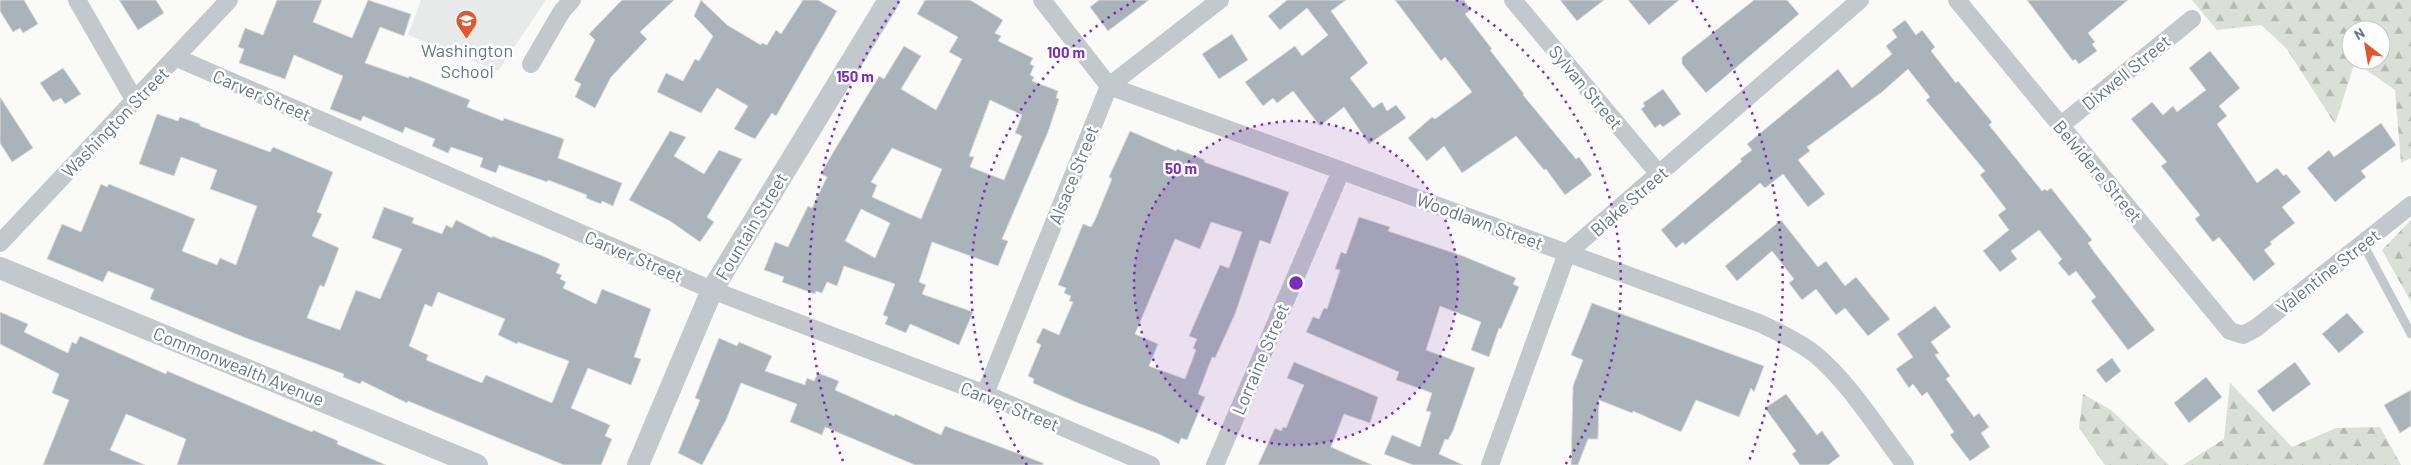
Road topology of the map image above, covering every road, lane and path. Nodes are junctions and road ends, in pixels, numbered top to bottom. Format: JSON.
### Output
{"nodes":[{"id":1,"x":77,"y":0,"type":"edge"},
{"id":2,"x":229,"y":0,"type":"edge"},
{"id":3,"x":572,"y":0,"type":"edge"},
{"id":4,"x":889,"y":0,"type":"edge"},
{"id":5,"x":1042,"y":0,"type":"edge"},
{"id":6,"x":1220,"y":0,"type":"edge"},
{"id":7,"x":1513,"y":0,"type":"edge"},
{"id":8,"x":1860,"y":0,"type":"edge"},
{"id":9,"x":1957,"y":0,"type":"edge"},
{"id":10,"x":2192,"y":19,"type":"dead end"},
{"id":11,"x":177,"y":58,"type":"junction"},
{"id":12,"x":531,"y":64,"type":"dead end"},
{"id":13,"x":1109,"y":86,"type":"junction"},
{"id":14,"x":136,"y":100,"type":"junction"},
{"id":15,"x":2060,"y":126,"type":"junction"},
{"id":16,"x":1341,"y":170,"type":"junction"},
{"id":17,"x":1659,"y":174,"type":"junction"},
{"id":18,"x":2411,"y":206,"type":"edge"},
{"id":19,"x":0,"y":243,"type":"edge"},
{"id":20,"x":2363,"y":244,"type":"junction"},
{"id":21,"x":1568,"y":253,"type":"junction"},
{"id":22,"x":0,"y":268,"type":"edge"},
{"id":23,"x":712,"y":290,"type":"junction"},
{"id":24,"x":2411,"y":334,"type":"edge"},
{"id":25,"x":2243,"y":335,"type":"joint"},
{"id":26,"x":985,"y":394,"type":"junction"},
{"id":27,"x":477,"y":465,"type":"edge"},
{"id":28,"x":638,"y":465,"type":"edge"},
{"id":29,"x":1152,"y":465,"type":"edge"},
{"id":30,"x":1215,"y":465,"type":"edge"},
{"id":31,"x":1490,"y":465,"type":"edge"},
{"id":32,"x":1905,"y":465,"type":"edge"}],
"edges":[{"from":1,"to":14,"type":"street"},
{"from":2,"to":11,"type":"street","name":"Washington Street"},
{"from":3,"to":12,"type":"street"},
{"from":4,"to":23,"type":"street","name":"Fountain Street"},
{"from":5,"to":13,"type":"street"},
{"from":6,"to":13,"type":"street"},
{"from":7,"to":17,"type":"street","name":"Sylvan Street"},
{"from":8,"to":17,"type":"street","name":"Blake Street"},
{"from":9,"to":15,"type":"street","name":"Belvidere Street"},
{"from":10,"to":15,"type":"street","name":"Dixwell Street"},
{"from":11,"to":14,"type":"street","name":"Washington Street"},
{"from":11,"to":23,"type":"street","name":"Carver Street"},
{"from":13,"to":16,"type":"street","name":"Woodlawn Street"},
{"from":13,"to":26,"type":"street","name":"Alsace Street"},
{"from":14,"to":19,"type":"street","name":"Washington Street"},
{"from":15,"to":25,"type":"street","name":"Belvidere Street"},
{"from":16,"to":21,"type":"street","name":"Woodlawn Street"},
{"from":16,"to":30,"type":"street","name":"Lorraine Street"},
{"from":17,"to":21,"type":"street","name":"Blake Street"},
{"from":18,"to":20,"type":"street","name":"Valentine Street"},
{"from":20,"to":24,"type":"lane"},
{"from":20,"to":25,"type":"street","name":"Valentine Street"},
{"from":21,"to":31,"type":"street","name":"Blake Street"},
{"from":21,"to":32,"type":"street","name":"Woodlawn Street"},
{"from":22,"to":27,"type":"street","name":"Commonwealth Avenue"},
{"from":23,"to":26,"type":"street","name":"Carver Street"},
{"from":23,"to":28,"type":"street","name":"Fountain Street"},
{"from":26,"to":29,"type":"street","name":"Carver Street"}]}
